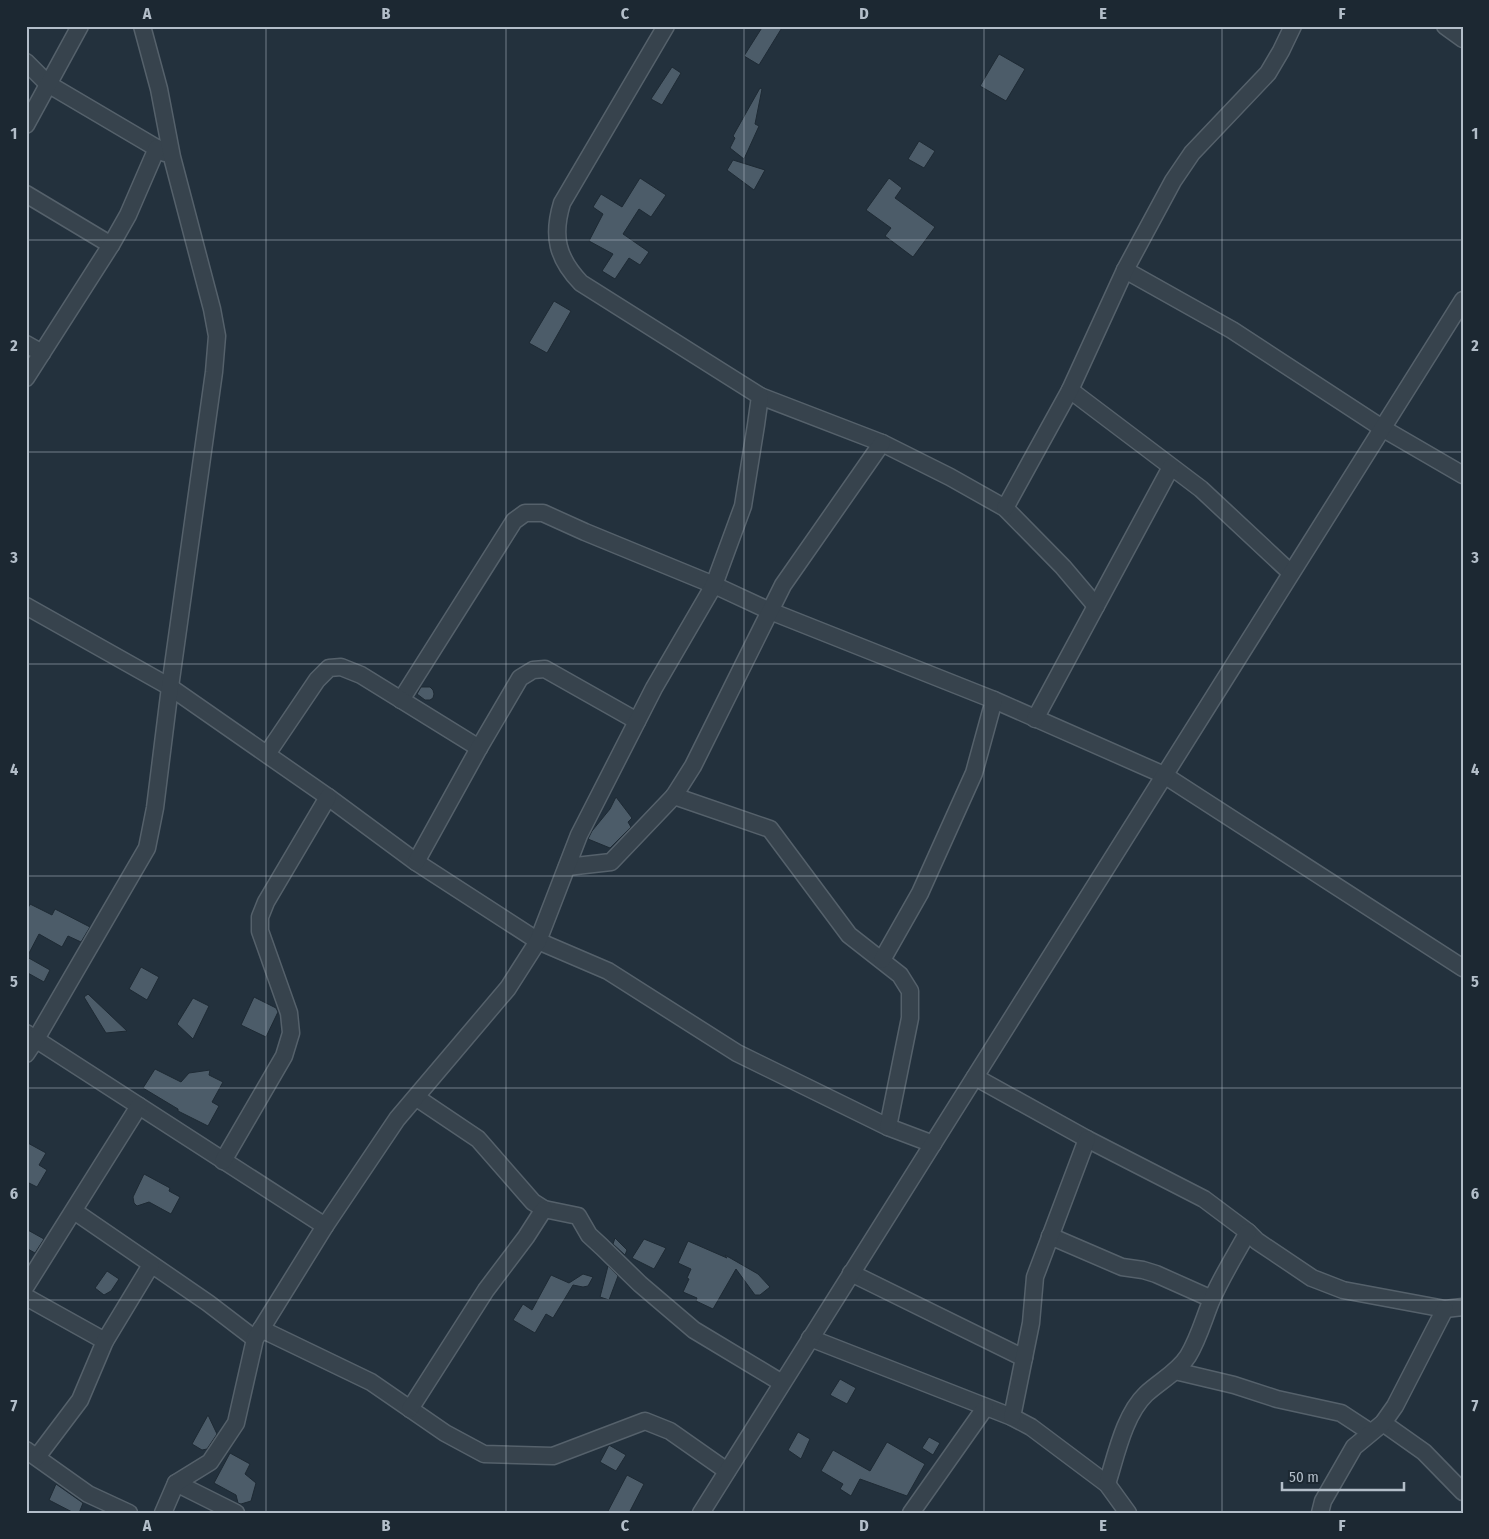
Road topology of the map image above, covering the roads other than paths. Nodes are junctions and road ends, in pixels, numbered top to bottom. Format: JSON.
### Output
{"nodes":[{"id":1,"x":80,"y":26,"type":"edge"},
{"id":2,"x":142,"y":26,"type":"edge"},
{"id":3,"x":666,"y":26,"type":"edge"},
{"id":4,"x":1293,"y":26,"type":"edge"},
{"id":5,"x":1445,"y":26,"type":"edge"},
{"id":6,"x":1463,"y":39,"type":"edge"},
{"id":7,"x":26,"y":62,"type":"edge"},
{"id":8,"x":48,"y":84,"type":"junction"},
{"id":9,"x":26,"y":125,"type":"edge"},
{"id":10,"x":157,"y":148,"type":"junction"},
{"id":11,"x":172,"y":157,"type":"junction"},
{"id":12,"x":26,"y":194,"type":"edge"},
{"id":13,"x":111,"y":245,"type":"junction"},
{"id":14,"x":1125,"y":270,"type":"junction"},
{"id":15,"x":1463,"y":300,"type":"edge"},
{"id":16,"x":26,"y":344,"type":"edge"},
{"id":17,"x":42,"y":353,"type":"junction"},
{"id":18,"x":26,"y":378,"type":"edge"},
{"id":19,"x":1070,"y":390,"type":"junction"},
{"id":20,"x":760,"y":396,"type":"junction"},
{"id":21,"x":1382,"y":428,"type":"junction"},
{"id":22,"x":882,"y":443,"type":"junction"},
{"id":23,"x":1171,"y":467,"type":"junction"},
{"id":24,"x":1463,"y":475,"type":"edge"},
{"id":25,"x":1005,"y":508,"type":"junction"},
{"id":26,"x":1291,"y":573,"type":"junction"},
{"id":27,"x":714,"y":585,"type":"junction"},
{"id":28,"x":26,"y":606,"type":"edge"},
{"id":29,"x":1096,"y":606,"type":"junction"},
{"id":30,"x":770,"y":611,"type":"junction"},
{"id":31,"x":170,"y":687,"type":"junction"},
{"id":32,"x":401,"y":700,"type":"junction"},
{"id":33,"x":994,"y":700,"type":"junction"},
{"id":34,"x":1036,"y":719,"type":"junction"},
{"id":35,"x":637,"y":720,"type":"junction"},
{"id":36,"x":478,"y":748,"type":"junction"},
{"id":37,"x":267,"y":754,"type":"junction"},
{"id":38,"x":1164,"y":775,"type":"junction"},
{"id":39,"x":674,"y":796,"type":"junction"},
{"id":40,"x":328,"y":797,"type":"junction"},
{"id":41,"x":416,"y":862,"type":"junction"},
{"id":42,"x":567,"y":867,"type":"junction"},
{"id":43,"x":538,"y":941,"type":"junction"},
{"id":44,"x":882,"y":960,"type":"junction"},
{"id":45,"x":1463,"y":968,"type":"edge"},
{"id":46,"x":31,"y":1036,"type":"edge"},
{"id":47,"x":26,"y":1054,"type":"edge"},
{"id":48,"x":975,"y":1077,"type":"junction"},
{"id":49,"x":417,"y":1098,"type":"junction"},
{"id":50,"x":139,"y":1106,"type":"junction"},
{"id":51,"x":888,"y":1127,"type":"junction"},
{"id":52,"x":1087,"y":1139,"type":"junction"},
{"id":53,"x":932,"y":1144,"type":"junction"},
{"id":54,"x":224,"y":1161,"type":"junction"},
{"id":55,"x":544,"y":1209,"type":"junction"},
{"id":56,"x":74,"y":1211,"type":"junction"},
{"id":57,"x":325,"y":1226,"type":"junction"},
{"id":58,"x":1248,"y":1232,"type":"junction"},
{"id":59,"x":1050,"y":1236,"type":"junction"},
{"id":60,"x":152,"y":1265,"type":"junction"},
{"id":61,"x":851,"y":1273,"type":"junction"},
{"id":62,"x":26,"y":1286,"type":"edge"},
{"id":63,"x":26,"y":1297,"type":"edge"},
{"id":64,"x":1212,"y":1299,"type":"junction"},
{"id":65,"x":1463,"y":1306,"type":"edge"},
{"id":66,"x":1446,"y":1309,"type":"junction"},
{"id":67,"x":258,"y":1334,"type":"junction"},
{"id":68,"x":810,"y":1338,"type":"junction"},
{"id":69,"x":105,"y":1342,"type":"junction"},
{"id":70,"x":1024,"y":1358,"type":"junction"},
{"id":71,"x":1175,"y":1371,"type":"junction"},
{"id":72,"x":782,"y":1383,"type":"junction"},
{"id":73,"x":985,"y":1408,"type":"junction"},
{"id":74,"x":410,"y":1409,"type":"junction"},
{"id":75,"x":1012,"y":1417,"type":"junction"},
{"id":76,"x":1377,"y":1428,"type":"junction"},
{"id":77,"x":31,"y":1454,"type":"edge"},
{"id":78,"x":727,"y":1471,"type":"junction"},
{"id":79,"x":176,"y":1483,"type":"junction"},
{"id":80,"x":1107,"y":1484,"type":"junction"},
{"id":81,"x":1463,"y":1492,"type":"edge"},
{"id":82,"x":129,"y":1513,"type":"edge"},
{"id":83,"x":164,"y":1513,"type":"edge"},
{"id":84,"x":236,"y":1513,"type":"edge"},
{"id":85,"x":701,"y":1513,"type":"edge"},
{"id":86,"x":911,"y":1513,"type":"edge"},
{"id":87,"x":1128,"y":1513,"type":"edge"},
{"id":88,"x":1320,"y":1513,"type":"edge"}],
"edges":[{"from":1,"to":8,"type":"street"},
{"from":2,"to":11,"type":"street"},
{"from":3,"to":20,"type":"street"},
{"from":4,"to":14,"type":"street"},
{"from":5,"to":6,"type":"street"},
{"from":7,"to":8,"type":"street"},
{"from":8,"to":9,"type":"street"},
{"from":8,"to":10,"type":"street"},
{"from":10,"to":11,"type":"street"},
{"from":10,"to":13,"type":"street"},
{"from":11,"to":31,"type":"street"},
{"from":12,"to":13,"type":"street"},
{"from":13,"to":17,"type":"street"},
{"from":14,"to":19,"type":"street"},
{"from":14,"to":21,"type":"street"},
{"from":15,"to":21,"type":"street"},
{"from":16,"to":17,"type":"street"},
{"from":17,"to":18,"type":"street"},
{"from":19,"to":23,"type":"street"},
{"from":19,"to":25,"type":"street"},
{"from":20,"to":22,"type":"street"},
{"from":20,"to":27,"type":"street"},
{"from":21,"to":24,"type":"street"},
{"from":21,"to":26,"type":"street"},
{"from":22,"to":25,"type":"street"},
{"from":22,"to":30,"type":"street"},
{"from":23,"to":26,"type":"street"},
{"from":23,"to":29,"type":"street"},
{"from":25,"to":29,"type":"street"},
{"from":26,"to":38,"type":"street"},
{"from":27,"to":30,"type":"street"},
{"from":27,"to":32,"type":"street"},
{"from":27,"to":35,"type":"street"},
{"from":28,"to":31,"type":"street"},
{"from":29,"to":34,"type":"street"},
{"from":30,"to":33,"type":"street"},
{"from":30,"to":39,"type":"street"},
{"from":31,"to":37,"type":"street"},
{"from":31,"to":46,"type":"street"},
{"from":32,"to":36,"type":"street"},
{"from":32,"to":37,"type":"street"},
{"from":33,"to":34,"type":"street"},
{"from":33,"to":44,"type":"street"},
{"from":34,"to":38,"type":"street"},
{"from":35,"to":36,"type":"street"},
{"from":35,"to":42,"type":"street"},
{"from":36,"to":41,"type":"street"},
{"from":37,"to":40,"type":"street"},
{"from":38,"to":45,"type":"street"},
{"from":38,"to":48,"type":"street"},
{"from":39,"to":42,"type":"street"},
{"from":39,"to":44,"type":"street"},
{"from":40,"to":41,"type":"street"},
{"from":40,"to":54,"type":"street"},
{"from":41,"to":43,"type":"street"},
{"from":42,"to":43,"type":"street"},
{"from":43,"to":49,"type":"street"},
{"from":43,"to":51,"type":"street"},
{"from":44,"to":51,"type":"street"},
{"from":46,"to":47,"type":"street"},
{"from":46,"to":50,"type":"street"},
{"from":48,"to":52,"type":"street"},
{"from":48,"to":53,"type":"street"},
{"from":49,"to":55,"type":"street"},
{"from":49,"to":57,"type":"street"},
{"from":50,"to":54,"type":"street"},
{"from":50,"to":56,"type":"street"},
{"from":51,"to":53,"type":"street"},
{"from":52,"to":58,"type":"street"},
{"from":52,"to":59,"type":"street"},
{"from":53,"to":61,"type":"street"},
{"from":54,"to":57,"type":"street"},
{"from":55,"to":72,"type":"street"},
{"from":55,"to":74,"type":"street"},
{"from":56,"to":60,"type":"street"},
{"from":56,"to":62,"type":"street"},
{"from":57,"to":67,"type":"street"},
{"from":58,"to":64,"type":"street"},
{"from":58,"to":66,"type":"street"},
{"from":59,"to":64,"type":"street"},
{"from":59,"to":70,"type":"street"},
{"from":60,"to":67,"type":"street"},
{"from":60,"to":69,"type":"street"},
{"from":61,"to":68,"type":"street"},
{"from":61,"to":70,"type":"street"},
{"from":63,"to":69,"type":"street"},
{"from":64,"to":71,"type":"street"},
{"from":65,"to":66,"type":"street"},
{"from":66,"to":76,"type":"street"},
{"from":67,"to":74,"type":"street"},
{"from":67,"to":79,"type":"street"},
{"from":68,"to":72,"type":"street"},
{"from":68,"to":73,"type":"street"},
{"from":69,"to":77,"type":"street"},
{"from":70,"to":75,"type":"street"},
{"from":71,"to":76,"type":"street"},
{"from":71,"to":80,"type":"street"},
{"from":72,"to":78,"type":"street"},
{"from":73,"to":75,"type":"street"},
{"from":73,"to":86,"type":"street"},
{"from":74,"to":78,"type":"street"},
{"from":75,"to":80,"type":"street"},
{"from":76,"to":81,"type":"street"},
{"from":76,"to":88,"type":"street"},
{"from":77,"to":82,"type":"street"},
{"from":78,"to":85,"type":"street"},
{"from":79,"to":83,"type":"street"},
{"from":79,"to":84,"type":"street"},
{"from":80,"to":87,"type":"street"}]}
